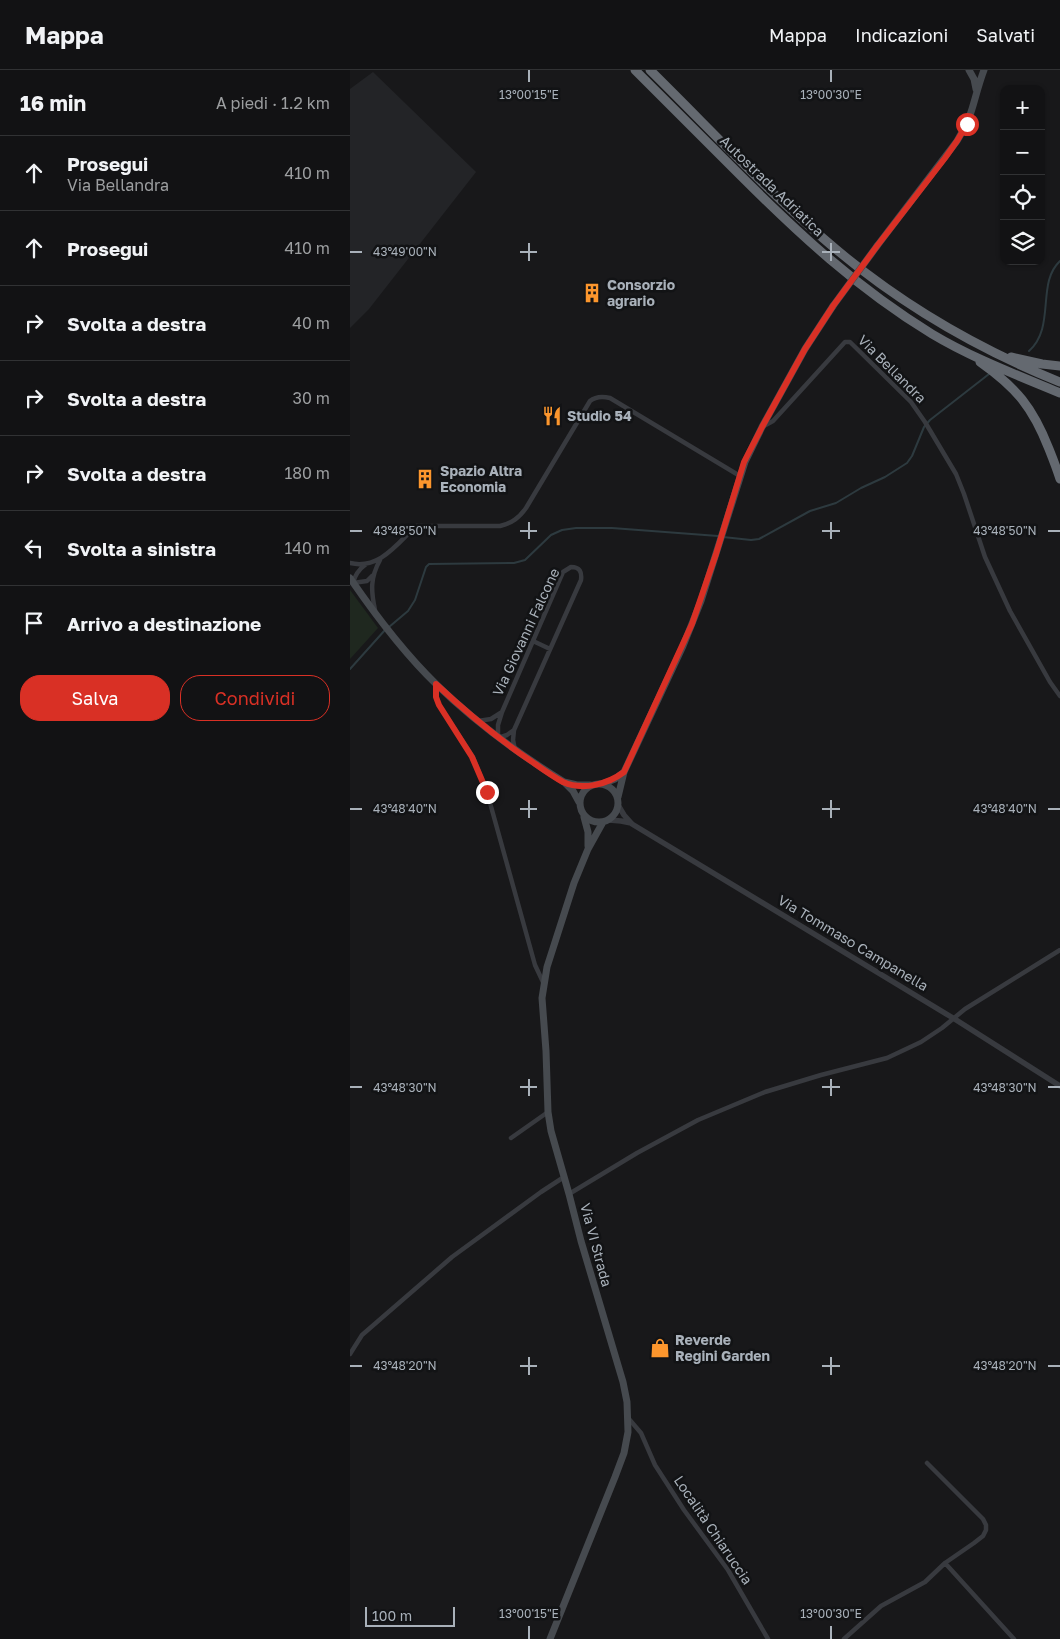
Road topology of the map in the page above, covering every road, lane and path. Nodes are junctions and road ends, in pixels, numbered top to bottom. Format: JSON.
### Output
{"nodes":[{"id":1,"x":634,"y":70,"type":"edge"},
{"id":2,"x":650,"y":70,"type":"edge"},
{"id":3,"x":969,"y":70,"type":"edge"},
{"id":4,"x":984,"y":70,"type":"edge"},
{"id":5,"x":976,"y":92,"type":"junction"},
{"id":6,"x":989,"y":351,"type":"junction"},
{"id":7,"x":967,"y":353,"type":"junction"},
{"id":8,"x":1060,"y":366,"type":"edge"},
{"id":9,"x":1060,"y":382,"type":"edge"},
{"id":10,"x":1060,"y":393,"type":"edge"},
{"id":11,"x":762,"y":427,"type":"junction"},
{"id":12,"x":1060,"y":458,"type":"edge"},
{"id":13,"x":740,"y":476,"type":"junction"},
{"id":14,"x":1059,"y":476,"type":"edge"},
{"id":15,"x":380,"y":559,"type":"junction"},
{"id":16,"x":350,"y":563,"type":"edge"},
{"id":17,"x":365,"y":565,"type":"junction"},
{"id":18,"x":372,"y":576,"type":"junction"},
{"id":19,"x":352,"y":581,"type":"edge"},
{"id":20,"x":375,"y":614,"type":"junction"},
{"id":21,"x":533,"y":641,"type":"junction"},
{"id":22,"x":550,"y":649,"type":"junction"},
{"id":23,"x":436,"y":684,"type":"junction"},
{"id":24,"x":1060,"y":696,"type":"edge"},
{"id":25,"x":502,"y":712,"type":"junction"},
{"id":26,"x":478,"y":721,"type":"junction"},
{"id":27,"x":514,"y":730,"type":"junction"},
{"id":28,"x":498,"y":738,"type":"junction"},
{"id":29,"x":515,"y":750,"type":"junction"},
{"id":30,"x":624,"y":772,"type":"junction"},
{"id":31,"x":564,"y":782,"type":"junction"},
{"id":32,"x":602,"y":784,"type":"junction"},
{"id":33,"x":590,"y":785,"type":"junction"},
{"id":34,"x":618,"y":801,"type":"junction"},
{"id":35,"x":579,"y":802,"type":"junction"},
{"id":36,"x":584,"y":817,"type":"junction"},
{"id":37,"x":606,"y":821,"type":"junction"},
{"id":38,"x":632,"y":824,"type":"junction"},
{"id":39,"x":588,"y":849,"type":"junction"},
{"id":40,"x":1060,"y":950,"type":"edge"},
{"id":41,"x":543,"y":982,"type":"junction"},
{"id":42,"x":953,"y":1018,"type":"junction"},
{"id":43,"x":1060,"y":1086,"type":"edge"},
{"id":44,"x":548,"y":1112,"type":"junction"},
{"id":45,"x":511,"y":1138,"type":"dead end"},
{"id":46,"x":564,"y":1177,"type":"junction"},
{"id":47,"x":570,"y":1194,"type":"junction"},
{"id":48,"x":350,"y":1354,"type":"edge"},
{"id":49,"x":629,"y":1418,"type":"junction"},
{"id":50,"x":628,"y":1432,"type":"junction"},
{"id":51,"x":641,"y":1433,"type":"junction"},
{"id":52,"x":927,"y":1463,"type":"dead end"},
{"id":53,"x":945,"y":1564,"type":"junction"},
{"id":54,"x":550,"y":1639,"type":"edge"},
{"id":55,"x":768,"y":1639,"type":"edge"},
{"id":56,"x":844,"y":1639,"type":"edge"},
{"id":57,"x":1014,"y":1639,"type":"edge"}],
"edges":[{"from":1,"to":7,"type":"highway","name":"Autostrada Adriatica"},
{"from":2,"to":6,"type":"highway","name":"Autostrada Adriatica"},
{"from":3,"to":4,"type":"main road"},
{"from":3,"to":5,"type":"main road"},
{"from":4,"to":5,"type":"main road"},
{"from":5,"to":11,"type":"main road","bridge":true},
{"from":6,"to":8,"type":"highway"},
{"from":6,"to":9,"type":"highway","name":"Autostrada Adriatica"},
{"from":7,"to":10,"type":"highway","name":"Autostrada Adriatica"},
{"from":7,"to":14,"type":"highway"},
{"from":11,"to":13,"type":"main road"},
{"from":11,"to":24,"type":"street","name":"Via Bellandra"},
{"from":12,"to":14,"type":"highway"},
{"from":13,"to":15,"type":"street"},
{"from":13,"to":30,"type":"main road"},
{"from":15,"to":17,"type":"street"},
{"from":15,"to":18,"type":"street"},
{"from":16,"to":17,"type":"street"},
{"from":17,"to":19,"type":"street"},
{"from":18,"to":19,"type":"street"},
{"from":18,"to":20,"type":"street"},
{"from":19,"to":20,"type":"main road"},
{"from":20,"to":23,"type":"main road"},
{"from":21,"to":22,"type":"street"},
{"from":21,"to":22,"type":"street","name":"Via Giovanni Falcone"},
{"from":21,"to":25,"type":"street","name":"Via Giovanni Falcone"},
{"from":22,"to":27,"type":"street","name":"Via Giovanni Falcone"},
{"from":23,"to":26,"type":"main road"},
{"from":23,"to":41,"type":"street"},
{"from":25,"to":26,"type":"street","name":"Via Giovanni Falcone"},
{"from":25,"to":28,"type":"street","name":"Via Giovanni Falcone"},
{"from":26,"to":28,"type":"main road"},
{"from":27,"to":28,"type":"street"},
{"from":27,"to":29,"type":"street","name":"Via Giovanni Falcone"},
{"from":28,"to":29,"type":"main road"},
{"from":29,"to":31,"type":"main road"},
{"from":30,"to":32,"type":"main road"},
{"from":30,"to":34,"type":"main road"},
{"from":31,"to":33,"type":"main road"},
{"from":31,"to":35,"type":"main road"},
{"from":32,"to":33,"type":"main road"},
{"from":32,"to":34,"type":"main road"},
{"from":33,"to":35,"type":"main road"},
{"from":34,"to":37,"type":"main road"},
{"from":34,"to":38,"type":"street","name":"Via Tommaso Campanella"},
{"from":35,"to":36,"type":"main road"},
{"from":36,"to":37,"type":"main road"},
{"from":36,"to":39,"type":"main road","name":"Via VI Strada"},
{"from":37,"to":38,"type":"street","name":"Via Tommaso Campanella"},
{"from":37,"to":39,"type":"main road","name":"Via VI Strada"},
{"from":38,"to":42,"type":"street","name":"Via Tommaso Campanella"},
{"from":39,"to":41,"type":"main road","name":"Via VI Strada"},
{"from":40,"to":42,"type":"street"},
{"from":41,"to":44,"type":"main road","name":"Via VI Strada"},
{"from":42,"to":43,"type":"street","name":"Via Tommaso Campanella"},
{"from":42,"to":47,"type":"street"},
{"from":44,"to":45,"type":"street"},
{"from":44,"to":46,"type":"main road","name":"Via VI Strada"},
{"from":46,"to":47,"type":"main road","name":"Via VI Strada"},
{"from":46,"to":48,"type":"street"},
{"from":47,"to":49,"type":"main road","name":"Via VI Strada"},
{"from":49,"to":50,"type":"main road","name":"Via VI Strada"},
{"from":49,"to":51,"type":"street","name":"Località Chiaruccia"},
{"from":50,"to":51,"type":"street"},
{"from":50,"to":54,"type":"main road","name":"Via VI Strada"},
{"from":51,"to":55,"type":"street","name":"Località Chiaruccia"},
{"from":52,"to":53,"type":"street"},
{"from":53,"to":56,"type":"street"},
{"from":53,"to":57,"type":"street"}]}
